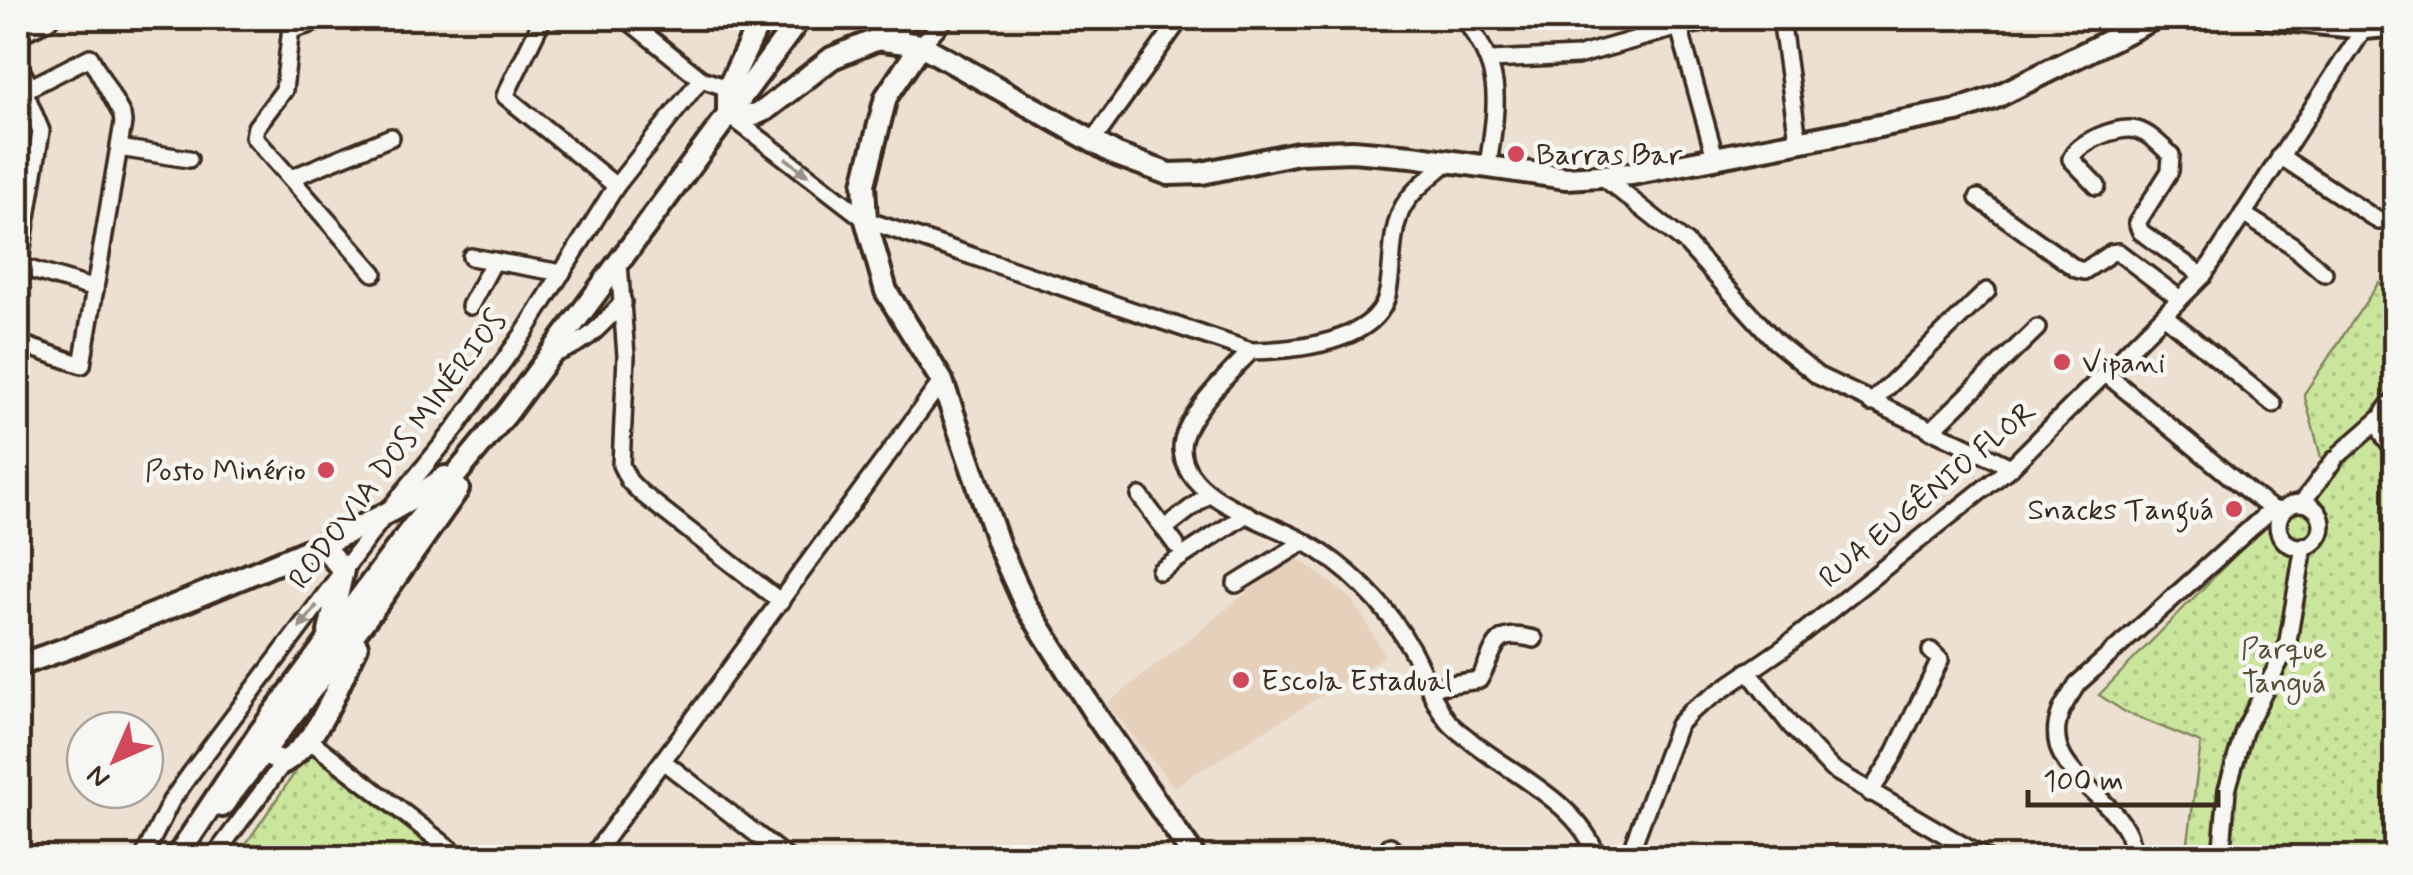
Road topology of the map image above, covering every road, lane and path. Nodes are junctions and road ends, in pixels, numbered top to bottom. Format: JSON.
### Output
{"nodes":[{"id":1,"x":46,"y":18,"type":"edge"},
{"id":2,"x":330,"y":18,"type":"edge"},
{"id":3,"x":543,"y":18,"type":"edge"},
{"id":4,"x":625,"y":18,"type":"edge"},
{"id":5,"x":761,"y":18,"type":"edge"},
{"id":6,"x":800,"y":18,"type":"edge"},
{"id":7,"x":909,"y":18,"type":"edge"},
{"id":8,"x":920,"y":18,"type":"edge"},
{"id":9,"x":946,"y":18,"type":"edge"},
{"id":10,"x":1180,"y":18,"type":"edge"},
{"id":11,"x":1464,"y":18,"type":"edge"},
{"id":12,"x":1738,"y":18,"type":"edge"},
{"id":13,"x":1782,"y":18,"type":"edge"},
{"id":14,"x":2156,"y":18,"type":"edge"},
{"id":15,"x":2266,"y":18,"type":"edge"},
{"id":16,"x":2368,"y":22,"type":"edge"},
{"id":17,"x":292,"y":24,"type":"edge"},
{"id":18,"x":2396,"y":25,"type":"edge"},
{"id":19,"x":1678,"y":26,"type":"junction"},
{"id":20,"x":18,"y":32,"type":"edge"},
{"id":21,"x":876,"y":40,"type":"junction"},
{"id":22,"x":921,"y":44,"type":"junction"},
{"id":23,"x":1491,"y":60,"type":"junction"},
{"id":24,"x":18,"y":64,"type":"edge"},
{"id":25,"x":701,"y":79,"type":"junction"},
{"id":26,"x":728,"y":88,"type":"junction"},
{"id":27,"x":24,"y":89,"type":"edge"},
{"id":28,"x":728,"y":114,"type":"junction"},
{"id":29,"x":391,"y":137,"type":"dead end"},
{"id":30,"x":1798,"y":140,"type":"junction"},
{"id":31,"x":1092,"y":142,"type":"junction"},
{"id":32,"x":119,"y":148,"type":"junction"},
{"id":33,"x":2280,"y":156,"type":"junction"},
{"id":34,"x":1714,"y":157,"type":"junction"},
{"id":35,"x":188,"y":159,"type":"dead end"},
{"id":36,"x":1449,"y":160,"type":"junction"},
{"id":37,"x":1488,"y":166,"type":"junction"},
{"id":38,"x":290,"y":178,"type":"junction"},
{"id":39,"x":1604,"y":178,"type":"junction"},
{"id":40,"x":616,"y":186,"type":"junction"},
{"id":41,"x":2097,"y":186,"type":"dead end"},
{"id":42,"x":1978,"y":198,"type":"dead end"},
{"id":43,"x":2243,"y":214,"type":"junction"},
{"id":44,"x":866,"y":220,"type":"junction"},
{"id":45,"x":2379,"y":221,"type":"dead end"},
{"id":46,"x":471,"y":257,"type":"dead end"},
{"id":47,"x":494,"y":262,"type":"junction"},
{"id":48,"x":619,"y":263,"type":"junction"},
{"id":49,"x":374,"y":273,"type":"dead end"},
{"id":50,"x":2324,"y":273,"type":"dead end"},
{"id":51,"x":562,"y":274,"type":"junction"},
{"id":52,"x":2203,"y":276,"type":"junction"},
{"id":53,"x":95,"y":289,"type":"junction"},
{"id":54,"x":1987,"y":291,"type":"dead end"},
{"id":55,"x":2180,"y":299,"type":"junction"},
{"id":56,"x":623,"y":302,"type":"junction"},
{"id":57,"x":470,"y":306,"type":"dead end"},
{"id":58,"x":2164,"y":315,"type":"junction"},
{"id":59,"x":2037,"y":328,"type":"dead end"},
{"id":60,"x":18,"y":343,"type":"edge"},
{"id":61,"x":1252,"y":352,"type":"junction"},
{"id":62,"x":549,"y":356,"type":"junction"},
{"id":63,"x":2106,"y":374,"type":"junction"},
{"id":64,"x":942,"y":381,"type":"junction"},
{"id":65,"x":2396,"y":399,"type":"edge"},
{"id":66,"x":1871,"y":403,"type":"junction"},
{"id":67,"x":2274,"y":404,"type":"dead end"},
{"id":68,"x":507,"y":413,"type":"junction"},
{"id":69,"x":2381,"y":418,"type":"junction"},
{"id":70,"x":1931,"y":431,"type":"junction"},
{"id":71,"x":2396,"y":450,"type":"edge"},
{"id":72,"x":475,"y":451,"type":"junction"},
{"id":73,"x":2011,"y":468,"type":"junction"},
{"id":74,"x":1209,"y":494,"type":"junction"},
{"id":75,"x":1140,"y":496,"type":"dead end"},
{"id":76,"x":2302,"y":502,"type":"junction"},
{"id":77,"x":2277,"y":510,"type":"junction"},
{"id":78,"x":388,"y":511,"type":"junction"},
{"id":79,"x":1247,"y":514,"type":"junction"},
{"id":80,"x":1164,"y":529,"type":"junction"},
{"id":81,"x":414,"y":539,"type":"junction"},
{"id":82,"x":1304,"y":542,"type":"junction"},
{"id":83,"x":1176,"y":545,"type":"dead end"},
{"id":84,"x":2304,"y":546,"type":"junction"},
{"id":85,"x":313,"y":548,"type":"junction"},
{"id":86,"x":343,"y":570,"type":"junction"},
{"id":87,"x":1160,"y":571,"type":"dead end"},
{"id":88,"x":1236,"y":584,"type":"dead end"},
{"id":89,"x":781,"y":602,"type":"junction"},
{"id":90,"x":378,"y":604,"type":"junction"},
{"id":91,"x":1534,"y":639,"type":"dead end"},
{"id":92,"x":326,"y":645,"type":"junction"},
{"id":93,"x":1930,"y":651,"type":"dead end"},
{"id":94,"x":18,"y":665,"type":"edge"},
{"id":95,"x":1748,"y":672,"type":"junction"},
{"id":96,"x":1430,"y":687,"type":"junction"},
{"id":97,"x":296,"y":710,"type":"junction"},
{"id":98,"x":260,"y":732,"type":"junction"},
{"id":99,"x":308,"y":739,"type":"junction"},
{"id":100,"x":262,"y":754,"type":"junction"},
{"id":101,"x":663,"y":761,"type":"junction"},
{"id":102,"x":284,"y":762,"type":"junction"},
{"id":103,"x":240,"y":784,"type":"junction"},
{"id":104,"x":1870,"y":793,"type":"junction"},
{"id":105,"x":143,"y":858,"type":"edge"},
{"id":106,"x":177,"y":858,"type":"edge"},
{"id":107,"x":214,"y":858,"type":"edge"},
{"id":108,"x":462,"y":858,"type":"edge"},
{"id":109,"x":592,"y":858,"type":"edge"},
{"id":110,"x":788,"y":858,"type":"edge"},
{"id":111,"x":1195,"y":858,"type":"edge"},
{"id":112,"x":1598,"y":858,"type":"edge"},
{"id":113,"x":1628,"y":858,"type":"edge"},
{"id":114,"x":1985,"y":858,"type":"edge"},
{"id":115,"x":2133,"y":858,"type":"edge"},
{"id":116,"x":2221,"y":858,"type":"edge"}],
"edges":[{"from":1,"to":20,"type":"main road"},
{"from":2,"to":17,"type":"street"},
{"from":3,"to":40,"type":"street"},
{"from":4,"to":25,"type":"street"},
{"from":5,"to":26,"type":"main road"},
{"from":6,"to":28,"type":"main road","name":"RODOVIA DOS MINÉRIOS"},
{"from":7,"to":21,"type":"main road"},
{"from":8,"to":22,"type":"main road"},
{"from":9,"to":22,"type":"street"},
{"from":10,"to":31,"type":"street"},
{"from":11,"to":23,"type":"street"},
{"from":12,"to":19,"type":"street"},
{"from":13,"to":30,"type":"street"},
{"from":14,"to":30,"type":"main road"},
{"from":15,"to":16,"type":"main road"},
{"from":16,"to":18,"type":"main road"},
{"from":16,"to":33,"type":"street","name":"RUA EUGÊNIO FLOR"},
{"from":17,"to":38,"type":"street"},
{"from":19,"to":23,"type":"street"},
{"from":19,"to":34,"type":"street"},
{"from":21,"to":22,"type":"main road"},
{"from":21,"to":28,"type":"main road"},
{"from":22,"to":31,"type":"main road"},
{"from":22,"to":44,"type":"main road"},
{"from":23,"to":37,"type":"street"},
{"from":24,"to":27,"type":"street"},
{"from":25,"to":26,"type":"street"},
{"from":25,"to":40,"type":"street","name":"RODOVIA DOS MINÉRIOS"},
{"from":26,"to":28,"type":"main road"},
{"from":27,"to":32,"type":"street"},
{"from":27,"to":53,"type":"street"},
{"from":28,"to":44,"type":"street","one_way":true},
{"from":28,"to":48,"type":"main road","name":"RODOVIA DOS MINÉRIOS"},
{"from":29,"to":38,"type":"street"},
{"from":30,"to":34,"type":"main road"},
{"from":31,"to":36,"type":"main road"},
{"from":32,"to":35,"type":"street"},
{"from":32,"to":53,"type":"street"},
{"from":33,"to":43,"type":"street","name":"RUA EUGÊNIO FLOR"},
{"from":33,"to":45,"type":"street"},
{"from":34,"to":39,"type":"main road"},
{"from":36,"to":37,"type":"main road"},
{"from":36,"to":61,"type":"street"},
{"from":37,"to":39,"type":"main road"},
{"from":38,"to":49,"type":"street"},
{"from":39,"to":66,"type":"street"},
{"from":40,"to":51,"type":"street","name":"RODOVIA DOS MINÉRIOS"},
{"from":41,"to":52,"type":"street"},
{"from":42,"to":55,"type":"street"},
{"from":43,"to":50,"type":"street"},
{"from":43,"to":52,"type":"street","name":"RUA EUGÊNIO FLOR"},
{"from":44,"to":61,"type":"street"},
{"from":44,"to":64,"type":"main road"},
{"from":46,"to":47,"type":"street"},
{"from":47,"to":51,"type":"street"},
{"from":47,"to":57,"type":"street"},
{"from":48,"to":56,"type":"street"},
{"from":48,"to":62,"type":"main road","name":"RODOVIA DOS MINÉRIOS"},
{"from":51,"to":78,"type":"street","name":"RODOVIA DOS MINÉRIOS"},
{"from":52,"to":55,"type":"street","name":"RUA EUGÊNIO FLOR"},
{"from":53,"to":60,"type":"street"},
{"from":54,"to":66,"type":"street"},
{"from":55,"to":58,"type":"street","name":"RUA EUGÊNIO FLOR"},
{"from":56,"to":62,"type":"street"},
{"from":56,"to":89,"type":"street"},
{"from":58,"to":63,"type":"street","name":"RUA EUGÊNIO FLOR"},
{"from":58,"to":67,"type":"street"},
{"from":59,"to":70,"type":"street"},
{"from":61,"to":74,"type":"street"},
{"from":62,"to":68,"type":"main road","name":"RODOVIA DOS MINÉRIOS"},
{"from":63,"to":73,"type":"street","name":"RUA EUGÊNIO FLOR"},
{"from":63,"to":77,"type":"street"},
{"from":64,"to":89,"type":"street"},
{"from":64,"to":111,"type":"main road"},
{"from":65,"to":69,"type":"street"},
{"from":66,"to":70,"type":"street"},
{"from":68,"to":72,"type":"main road","name":"RODOVIA DOS MINÉRIOS"},
{"from":68,"to":81,"type":"main road","name":"RODOVIA DOS MINÉRIOS"},
{"from":69,"to":71,"type":"street"},
{"from":69,"to":76,"type":"street"},
{"from":70,"to":73,"type":"street"},
{"from":72,"to":78,"type":"main road"},
{"from":72,"to":81,"type":"main road","name":"RODOVIA DOS MINÉRIOS"},
{"from":73,"to":95,"type":"street","name":"RUA EUGÊNIO FLOR"},
{"from":74,"to":79,"type":"street"},
{"from":74,"to":80,"type":"street"},
{"from":75,"to":80,"type":"street"},
{"from":76,"to":77,"type":"street"},
{"from":76,"to":84,"type":"street"},
{"from":77,"to":84,"type":"street"},
{"from":77,"to":115,"type":"street"},
{"from":78,"to":81,"type":"main road"},
{"from":78,"to":85,"type":"main road"},
{"from":78,"to":86,"type":"street","name":"RODOVIA DOS MINÉRIOS"},
{"from":79,"to":82,"type":"street"},
{"from":79,"to":87,"type":"street"},
{"from":80,"to":83,"type":"street"},
{"from":81,"to":90,"type":"main road","name":"RODOVIA DOS MINÉRIOS"},
{"from":81,"to":92,"type":"main road","name":"RODOVIA DOS MINÉRIOS"},
{"from":82,"to":88,"type":"street"},
{"from":82,"to":96,"type":"street"},
{"from":84,"to":116,"type":"street"},
{"from":85,"to":86,"type":"main road"},
{"from":85,"to":94,"type":"main road"},
{"from":86,"to":92,"type":"main road"},
{"from":86,"to":105,"type":"street","name":"RODOVIA DOS MINÉRIOS","one_way":true},
{"from":89,"to":101,"type":"street"},
{"from":90,"to":97,"type":"main road","name":"RODOVIA DOS MINÉRIOS"},
{"from":90,"to":99,"type":"main road"},
{"from":91,"to":96,"type":"street"},
{"from":92,"to":98,"type":"main road","name":"RODOVIA DOS MINÉRIOS"},
{"from":93,"to":104,"type":"street"},
{"from":95,"to":104,"type":"street"},
{"from":95,"to":113,"type":"street","name":"RUA EUGÊNIO FLOR"},
{"from":96,"to":112,"type":"street"},
{"from":97,"to":99,"type":"main road"},
{"from":97,"to":100,"type":"main road","name":"RODOVIA DOS MINÉRIOS"},
{"from":98,"to":100,"type":"main road"},
{"from":98,"to":106,"type":"main road","name":"RODOVIA DOS MINÉRIOS"},
{"from":99,"to":102,"type":"main road"},
{"from":99,"to":108,"type":"street"},
{"from":100,"to":102,"type":"main road"},
{"from":100,"to":103,"type":"main road","name":"RODOVIA DOS MINÉRIOS"},
{"from":101,"to":109,"type":"street"},
{"from":101,"to":110,"type":"street"},
{"from":102,"to":103,"type":"main road"},
{"from":102,"to":107,"type":"street"},
{"from":103,"to":106,"type":"main road","name":"RODOVIA DOS MINÉRIOS"},
{"from":104,"to":114,"type":"street"}]}
